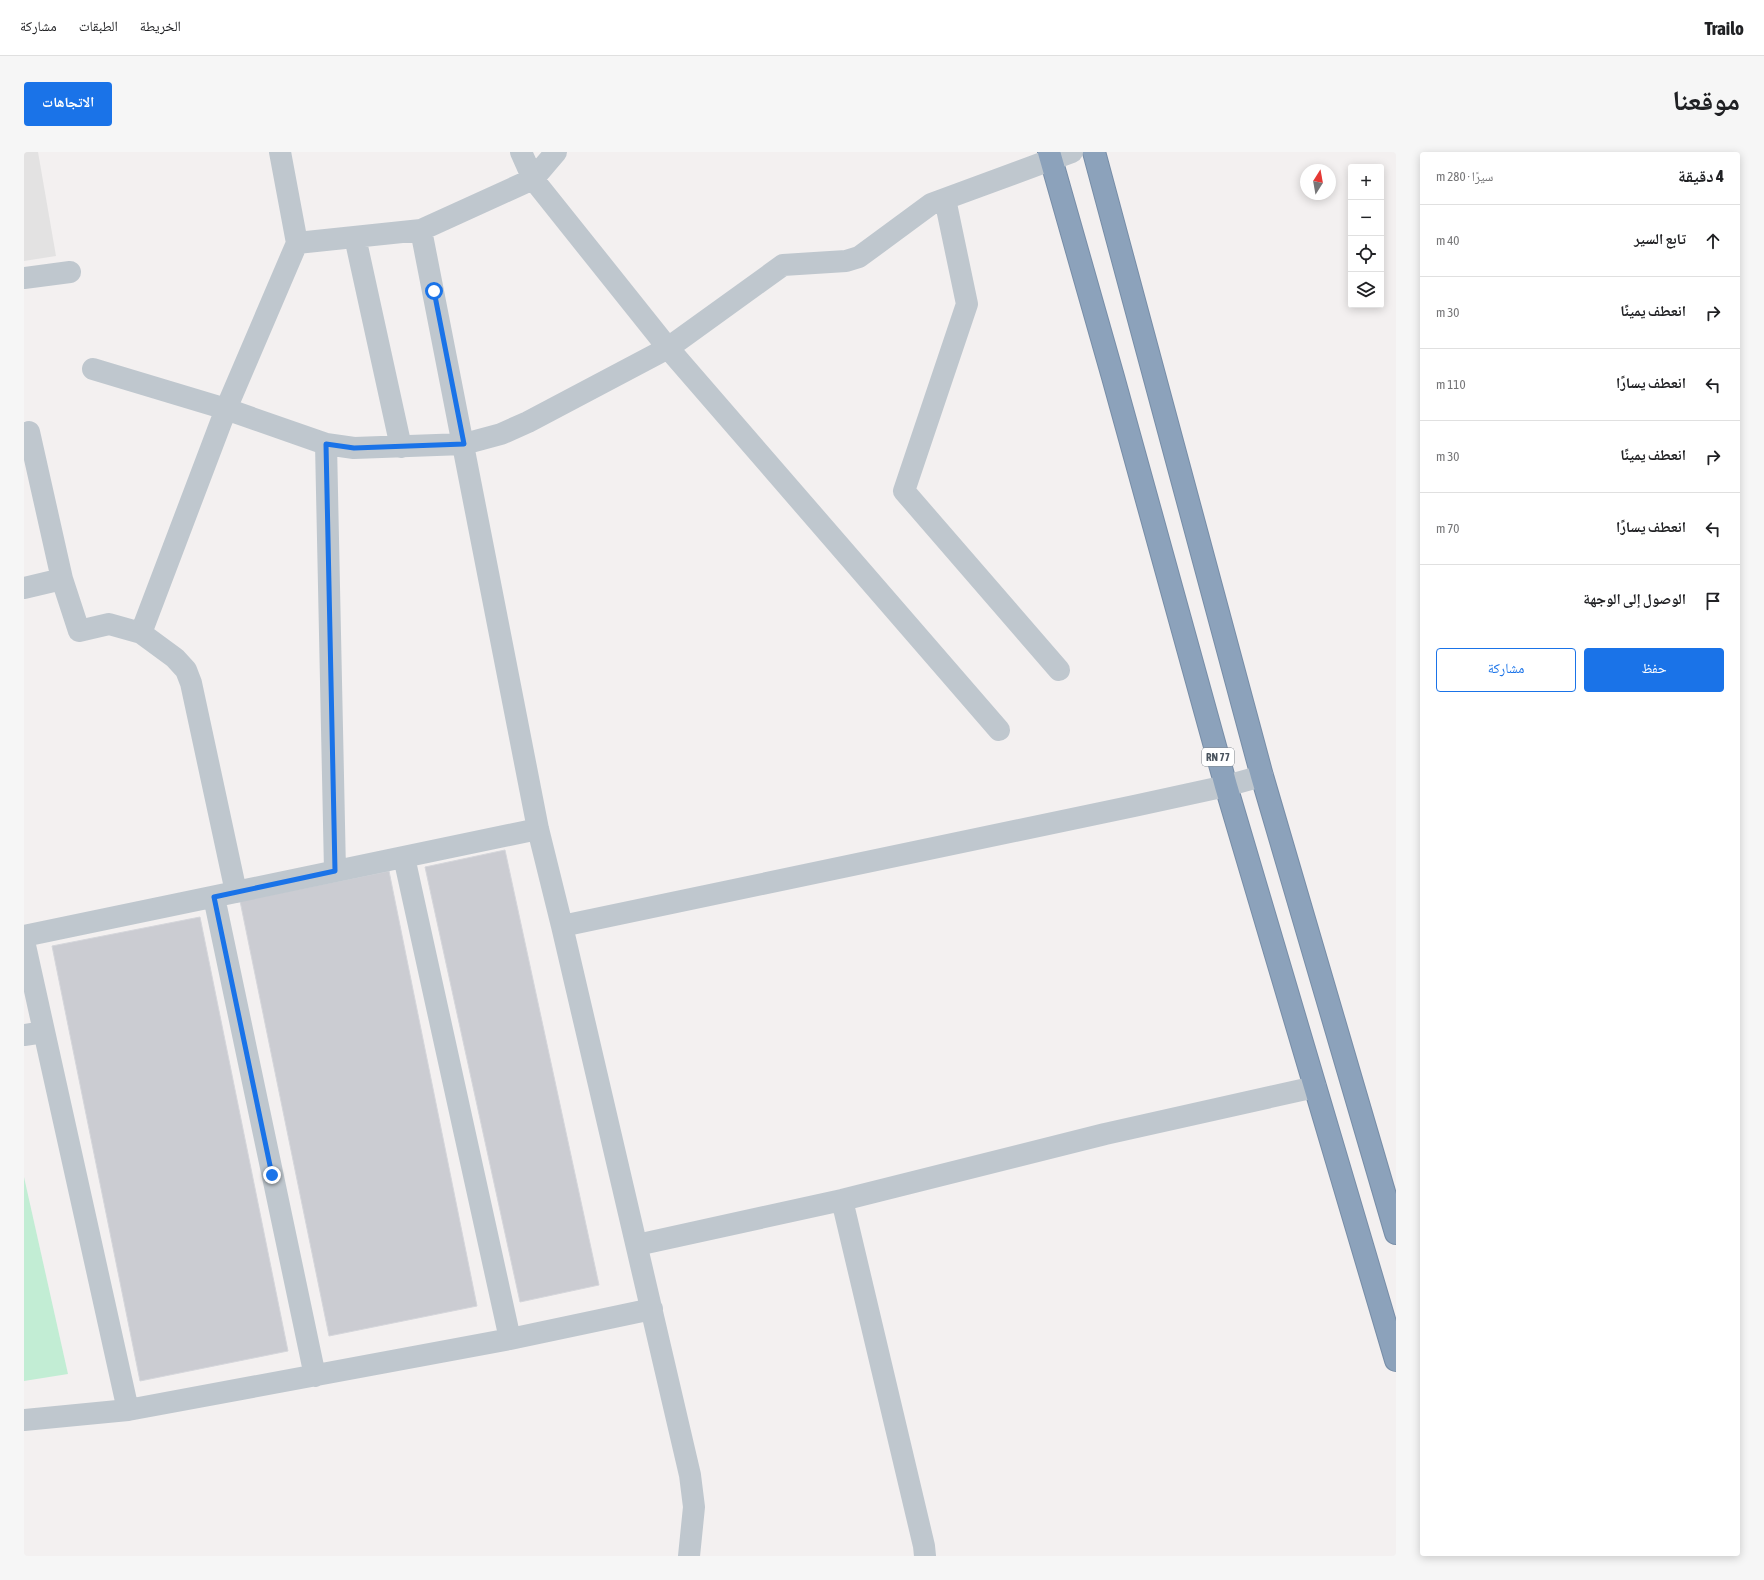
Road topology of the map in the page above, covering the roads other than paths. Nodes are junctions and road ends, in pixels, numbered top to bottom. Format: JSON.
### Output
{"nodes":[{"id":1,"x":280,"y":152,"type":"edge"},
{"id":2,"x":521,"y":152,"type":"edge"},
{"id":3,"x":556,"y":152,"type":"edge"},
{"id":4,"x":1072,"y":152,"type":"edge"},
{"id":5,"x":1094,"y":152,"type":"edge"},
{"id":6,"x":1049,"y":155,"type":"edge"},
{"id":7,"x":533,"y":179,"type":"junction"},
{"id":8,"x":945,"y":199,"type":"junction"},
{"id":9,"x":421,"y":230,"type":"junction"},
{"id":10,"x":354,"y":237,"type":"junction"},
{"id":11,"x":297,"y":243,"type":"junction"},
{"id":12,"x":70,"y":272,"type":"dead end"},
{"id":13,"x":24,"y":278,"type":"edge"},
{"id":14,"x":668,"y":348,"type":"junction"},
{"id":15,"x":93,"y":369,"type":"dead end"},
{"id":16,"x":226,"y":409,"type":"junction"},
{"id":17,"x":29,"y":432,"type":"dead end"},
{"id":18,"x":326,"y":444,"type":"junction"},
{"id":19,"x":464,"y":444,"type":"junction"},
{"id":20,"x":401,"y":447,"type":"junction"},
{"id":21,"x":62,"y":579,"type":"junction"},
{"id":22,"x":24,"y":588,"type":"edge"},
{"id":23,"x":140,"y":633,"type":"junction"},
{"id":24,"x":1059,"y":670,"type":"dead end"},
{"id":25,"x":999,"y":730,"type":"dead end"},
{"id":26,"x":1262,"y":776,"type":"junction"},
{"id":27,"x":1226,"y":786,"type":"junction"},
{"id":28,"x":538,"y":829,"type":"junction"},
{"id":29,"x":404,"y":857,"type":"junction"},
{"id":30,"x":335,"y":871,"type":"junction"},
{"id":31,"x":236,"y":892,"type":"junction"},
{"id":32,"x":214,"y":897,"type":"junction"},
{"id":33,"x":562,"y":926,"type":"junction"},
{"id":34,"x":24,"y":936,"type":"edge"},
{"id":35,"x":24,"y":941,"type":"edge"},
{"id":36,"x":34,"y":1034,"type":"edge"},
{"id":37,"x":1315,"y":1087,"type":"junction"},
{"id":38,"x":842,"y":1200,"type":"junction"},
{"id":39,"x":1396,"y":1233,"type":"edge"},
{"id":40,"x":636,"y":1246,"type":"junction"},
{"id":41,"x":652,"y":1309,"type":"junction"},
{"id":42,"x":510,"y":1339,"type":"junction"},
{"id":43,"x":1396,"y":1360,"type":"edge"},
{"id":44,"x":315,"y":1376,"type":"junction"},
{"id":45,"x":128,"y":1410,"type":"junction"},
{"id":46,"x":24,"y":1420,"type":"edge"},
{"id":47,"x":689,"y":1556,"type":"edge"},
{"id":48,"x":924,"y":1556,"type":"edge"}],
"edges":[{"from":1,"to":11,"type":"street"},
{"from":2,"to":7,"type":"street"},
{"from":3,"to":7,"type":"street"},
{"from":4,"to":6,"type":"street"},
{"from":5,"to":26,"type":"highway"},
{"from":6,"to":8,"type":"street"},
{"from":6,"to":27,"type":"highway","number":"RN 77"},
{"from":7,"to":9,"type":"street"},
{"from":7,"to":14,"type":"street"},
{"from":8,"to":14,"type":"street"},
{"from":8,"to":24,"type":"street"},
{"from":9,"to":10,"type":"street"},
{"from":9,"to":19,"type":"street"},
{"from":10,"to":11,"type":"street"},
{"from":10,"to":20,"type":"street"},
{"from":11,"to":16,"type":"street"},
{"from":12,"to":13,"type":"street"},
{"from":14,"to":19,"type":"street"},
{"from":14,"to":25,"type":"street"},
{"from":15,"to":16,"type":"street"},
{"from":16,"to":18,"type":"street"},
{"from":16,"to":23,"type":"street"},
{"from":17,"to":21,"type":"street"},
{"from":18,"to":20,"type":"street"},
{"from":18,"to":30,"type":"street"},
{"from":19,"to":20,"type":"street"},
{"from":19,"to":28,"type":"street"},
{"from":21,"to":22,"type":"street"},
{"from":21,"to":23,"type":"street"},
{"from":23,"to":31,"type":"street"},
{"from":26,"to":27,"type":"street"},
{"from":26,"to":39,"type":"highway"},
{"from":27,"to":33,"type":"street"},
{"from":27,"to":37,"type":"highway","number":"RN 77"},
{"from":28,"to":29,"type":"street"},
{"from":28,"to":33,"type":"street"},
{"from":29,"to":30,"type":"street"},
{"from":29,"to":42,"type":"street"},
{"from":30,"to":31,"type":"street"},
{"from":31,"to":32,"type":"street"},
{"from":32,"to":34,"type":"street"},
{"from":32,"to":44,"type":"street"},
{"from":33,"to":40,"type":"street"},
{"from":35,"to":36,"type":"street"},
{"from":36,"to":45,"type":"street"},
{"from":37,"to":38,"type":"street"},
{"from":37,"to":43,"type":"highway","number":"RN 77"},
{"from":38,"to":40,"type":"street"},
{"from":38,"to":48,"type":"street"},
{"from":40,"to":41,"type":"street"},
{"from":41,"to":42,"type":"street"},
{"from":41,"to":47,"type":"street"},
{"from":42,"to":44,"type":"street"},
{"from":44,"to":45,"type":"street"},
{"from":45,"to":46,"type":"street"}]}
